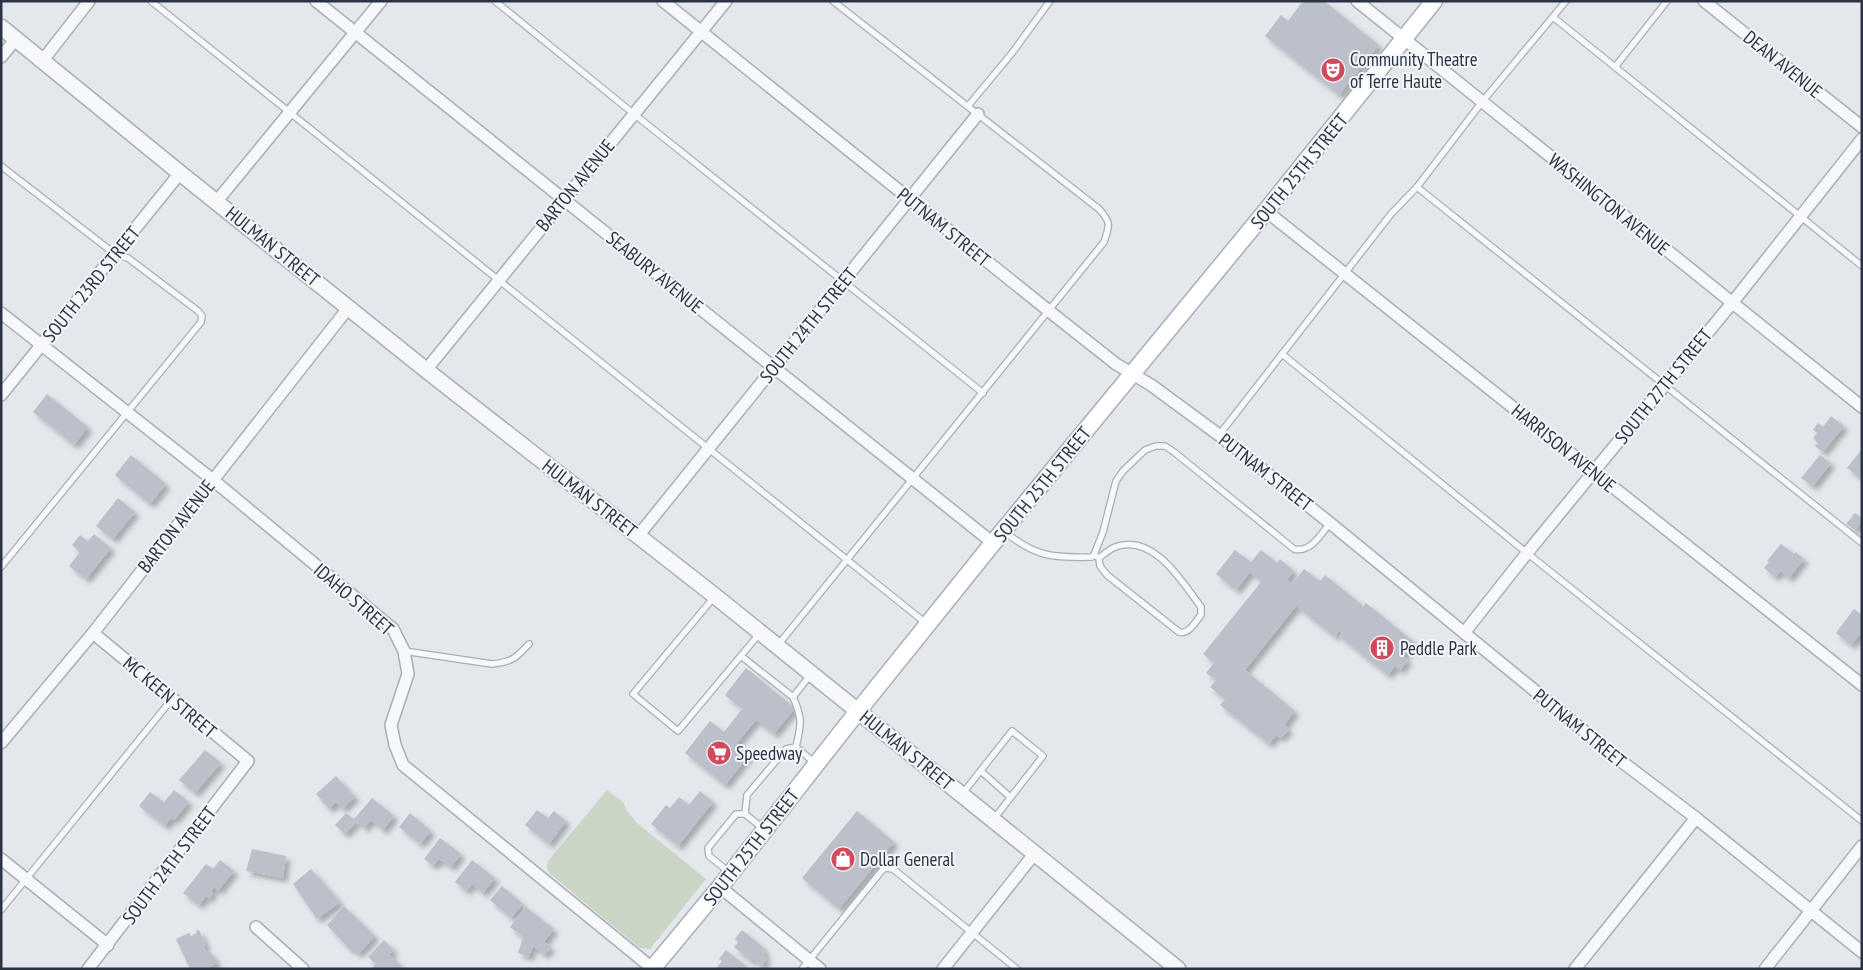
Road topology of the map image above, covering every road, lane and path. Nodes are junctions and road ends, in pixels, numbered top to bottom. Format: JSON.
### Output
{"nodes":[{"id":1,"x":89,"y":1,"type":"edge"},
{"id":2,"x":151,"y":1,"type":"edge"},
{"id":3,"x":316,"y":1,"type":"edge"},
{"id":4,"x":381,"y":1,"type":"edge"},
{"id":5,"x":495,"y":1,"type":"edge"},
{"id":6,"x":663,"y":1,"type":"edge"},
{"id":7,"x":726,"y":1,"type":"edge"},
{"id":8,"x":833,"y":1,"type":"edge"},
{"id":9,"x":1050,"y":1,"type":"edge"},
{"id":10,"x":1357,"y":1,"type":"edge"},
{"id":11,"x":1434,"y":1,"type":"edge"},
{"id":12,"x":1566,"y":1,"type":"edge"},
{"id":13,"x":1667,"y":1,"type":"edge"},
{"id":14,"x":1704,"y":1,"type":"edge"},
{"id":15,"x":1553,"y":17,"type":"junction"},
{"id":16,"x":1,"y":27,"type":"edge"},
{"id":17,"x":355,"y":32,"type":"junction"},
{"id":18,"x":701,"y":32,"type":"junction"},
{"id":19,"x":16,"y":39,"type":"junction"},
{"id":20,"x":1404,"y":40,"type":"junction"},
{"id":21,"x":1,"y":57,"type":"edge"},
{"id":22,"x":43,"y":60,"type":"junction"},
{"id":23,"x":1615,"y":67,"type":"junction"},
{"id":24,"x":1482,"y":102,"type":"junction"},
{"id":25,"x":968,"y":106,"type":"junction"},
{"id":26,"x":289,"y":112,"type":"junction"},
{"id":27,"x":634,"y":114,"type":"junction"},
{"id":28,"x":978,"y":114,"type":"junction"},
{"id":29,"x":1862,"y":127,"type":"edge"},
{"id":30,"x":1862,"y":139,"type":"edge"},
{"id":31,"x":1,"y":166,"type":"edge"},
{"id":32,"x":180,"y":173,"type":"junction"},
{"id":33,"x":1417,"y":187,"type":"junction"},
{"id":34,"x":564,"y":199,"type":"junction"},
{"id":35,"x":909,"y":200,"type":"junction"},
{"id":36,"x":217,"y":201,"type":"junction"},
{"id":37,"x":1266,"y":211,"type":"junction"},
{"id":38,"x":1800,"y":217,"type":"junction"},
{"id":39,"x":115,"y":254,"type":"junction"},
{"id":40,"x":1862,"y":266,"type":"edge"},
{"id":41,"x":1344,"y":273,"type":"junction"},
{"id":42,"x":499,"y":280,"type":"junction"},
{"id":43,"x":844,"y":282,"type":"junction"},
{"id":44,"x":1732,"y":303,"type":"junction"},
{"id":45,"x":349,"y":307,"type":"junction"},
{"id":46,"x":1049,"y":311,"type":"junction"},
{"id":47,"x":1,"y":312,"type":"edge"},
{"id":48,"x":42,"y":346,"type":"junction"},
{"id":49,"x":1282,"y":354,"type":"junction"},
{"id":50,"x":774,"y":368,"type":"junction"},
{"id":51,"x":426,"y":370,"type":"junction"},
{"id":52,"x":1131,"y":374,"type":"junction"},
{"id":53,"x":1665,"y":384,"type":"junction"},
{"id":54,"x":983,"y":393,"type":"junction"},
{"id":55,"x":1,"y":395,"type":"edge"},
{"id":56,"x":1862,"y":407,"type":"edge"},
{"id":57,"x":127,"y":412,"type":"junction"},
{"id":58,"x":1219,"y":435,"type":"junction"},
{"id":59,"x":709,"y":449,"type":"junction"},
{"id":60,"x":1593,"y":472,"type":"junction"},
{"id":61,"x":912,"y":479,"type":"junction"},
{"id":62,"x":213,"y":480,"type":"junction"},
{"id":63,"x":1330,"y":523,"type":"junction"},
{"id":64,"x":638,"y":536,"type":"junction"},
{"id":65,"x":998,"y":537,"type":"junction"},
{"id":66,"x":1862,"y":543,"type":"edge"},
{"id":67,"x":1526,"y":553,"type":"junction"},
{"id":68,"x":1097,"y":557,"type":"junction"},
{"id":69,"x":846,"y":560,"type":"junction"},
{"id":70,"x":1,"y":567,"type":"edge"},
{"id":71,"x":715,"y":596,"type":"junction"},
{"id":72,"x":928,"y":624,"type":"junction"},
{"id":73,"x":92,"y":633,"type":"junction"},
{"id":74,"x":760,"y":633,"type":"junction"},
{"id":75,"x":1464,"y":633,"type":"junction"},
{"id":76,"x":529,"y":644,"type":"dead end"},
{"id":77,"x":777,"y":646,"type":"junction"},
{"id":78,"x":404,"y":651,"type":"junction"},
{"id":79,"x":741,"y":656,"type":"junction"},
{"id":80,"x":811,"y":674,"type":"junction"},
{"id":81,"x":1862,"y":685,"type":"edge"},
{"id":82,"x":793,"y":697,"type":"junction"},
{"id":83,"x":172,"y":699,"type":"junction"},
{"id":84,"x":858,"y":711,"type":"junction"},
{"id":85,"x":1,"y":744,"type":"edge"},
{"id":86,"x":796,"y":748,"type":"junction"},
{"id":87,"x":248,"y":762,"type":"joint"},
{"id":88,"x":816,"y":764,"type":"junction"},
{"id":89,"x":981,"y":771,"type":"junction"},
{"id":90,"x":962,"y":794,"type":"junction"},
{"id":91,"x":1010,"y":797,"type":"junction"},
{"id":92,"x":745,"y":814,"type":"junction"},
{"id":93,"x":1696,"y":818,"type":"junction"},
{"id":94,"x":994,"y":820,"type":"junction"},
{"id":95,"x":1862,"y":821,"type":"edge"},
{"id":96,"x":765,"y":829,"type":"junction"},
{"id":97,"x":1862,"y":846,"type":"edge"},
{"id":98,"x":1035,"y":853,"type":"junction"},
{"id":99,"x":1,"y":859,"type":"edge"},
{"id":100,"x":730,"y":873,"type":"junction"},
{"id":101,"x":26,"y":879,"type":"junction"},
{"id":102,"x":720,"y":887,"type":"junction"},
{"id":103,"x":1,"y":910,"type":"edge"},
{"id":104,"x":1811,"y":911,"type":"junction"},
{"id":105,"x":256,"y":927,"type":"dead end"},
{"id":106,"x":971,"y":933,"type":"junction"},
{"id":107,"x":108,"y":945,"type":"junction"},
{"id":108,"x":1862,"y":952,"type":"edge"},
{"id":109,"x":806,"y":964,"type":"edge"},
{"id":110,"x":652,"y":968,"type":"edge"},
{"id":111,"x":88,"y":969,"type":"edge"},
{"id":112,"x":303,"y":969,"type":"edge"},
{"id":113,"x":820,"y":969,"type":"edge"},
{"id":114,"x":943,"y":969,"type":"edge"},
{"id":115,"x":1016,"y":969,"type":"edge"},
{"id":116,"x":1178,"y":969,"type":"edge"},
{"id":117,"x":1576,"y":969,"type":"edge"},
{"id":118,"x":1765,"y":969,"type":"edge"}],
"edges":[{"from":1,"to":22,"type":"street"},
{"from":2,"to":26,"type":"lane"},
{"from":3,"to":17,"type":"street","name":"SEABURY AVENUE"},
{"from":4,"to":17,"type":"street"},
{"from":5,"to":27,"type":"lane"},
{"from":6,"to":18,"type":"street","name":"PUTNAM STREET"},
{"from":7,"to":18,"type":"street","name":"BARTON AVENUE"},
{"from":8,"to":25,"type":"lane"},
{"from":9,"to":25,"type":"lane"},
{"from":10,"to":20,"type":"street","name":"WASHINGTON AVENUE"},
{"from":11,"to":20,"type":"main road","name":"SOUTH 25TH STREET"},
{"from":12,"to":15,"type":"lane"},
{"from":13,"to":23,"type":"lane"},
{"from":14,"to":29,"type":"street","name":"DEAN AVENUE"},
{"from":15,"to":23,"type":"lane"},
{"from":15,"to":24,"type":"lane"},
{"from":16,"to":19,"type":"street","name":"HULMAN STREET"},
{"from":17,"to":26,"type":"street"},
{"from":17,"to":34,"type":"street","name":"SEABURY AVENUE"},
{"from":18,"to":27,"type":"street","name":"BARTON AVENUE"},
{"from":18,"to":35,"type":"street","name":"PUTNAM STREET"},
{"from":19,"to":21,"type":"street"},
{"from":19,"to":22,"type":"street","name":"HULMAN STREET"},
{"from":20,"to":24,"type":"street","name":"WASHINGTON AVENUE"},
{"from":20,"to":37,"type":"main road","name":"SOUTH 25TH STREET"},
{"from":22,"to":32,"type":"street","name":"HULMAN STREET"},
{"from":23,"to":38,"type":"lane"},
{"from":24,"to":33,"type":"lane"},
{"from":24,"to":44,"type":"street","name":"WASHINGTON AVENUE"},
{"from":25,"to":28,"type":"lane"},
{"from":26,"to":36,"type":"street"},
{"from":26,"to":42,"type":"lane"},
{"from":27,"to":34,"type":"street","name":"BARTON AVENUE"},
{"from":27,"to":43,"type":"lane"},
{"from":28,"to":35,"type":"street","name":"SOUTH 24TH STREET"},
{"from":28,"to":46,"type":"lane"},
{"from":30,"to":38,"type":"street","name":"SOUTH 27TH STREET"},
{"from":31,"to":39,"type":"lane"},
{"from":32,"to":36,"type":"street","name":"HULMAN STREET"},
{"from":32,"to":39,"type":"street","name":"SOUTH 23RD STREET"},
{"from":33,"to":41,"type":"lane"},
{"from":33,"to":53,"type":"lane"},
{"from":34,"to":42,"type":"street","name":"BARTON AVENUE"},
{"from":34,"to":50,"type":"street","name":"SEABURY AVENUE"},
{"from":35,"to":43,"type":"street","name":"SOUTH 24TH STREET"},
{"from":35,"to":46,"type":"street","name":"PUTNAM STREET"},
{"from":36,"to":45,"type":"street","name":"HULMAN STREET"},
{"from":37,"to":41,"type":"street","name":"HARRISON AVENUE"},
{"from":37,"to":52,"type":"main road","name":"SOUTH 25TH STREET"},
{"from":38,"to":40,"type":"lane"},
{"from":38,"to":44,"type":"street","name":"SOUTH 27TH STREET"},
{"from":39,"to":48,"type":"street","name":"SOUTH 23RD STREET"},
{"from":39,"to":57,"type":"lane"},
{"from":41,"to":49,"type":"lane"},
{"from":41,"to":60,"type":"street","name":"HARRISON AVENUE"},
{"from":42,"to":51,"type":"street","name":"BARTON AVENUE"},
{"from":42,"to":59,"type":"lane"},
{"from":43,"to":50,"type":"street","name":"SOUTH 24TH STREET"},
{"from":43,"to":54,"type":"lane"},
{"from":44,"to":53,"type":"street","name":"SOUTH 27TH STREET"},
{"from":44,"to":56,"type":"street","name":"WASHINGTON AVENUE"},
{"from":45,"to":51,"type":"street","name":"HULMAN STREET"},
{"from":45,"to":62,"type":"street","name":"BARTON AVENUE"},
{"from":46,"to":52,"type":"street","name":"PUTNAM STREET"},
{"from":46,"to":54,"type":"lane"},
{"from":47,"to":48,"type":"street","name":"IDAHO STREET"},
{"from":48,"to":55,"type":"street","name":"SOUTH 23RD STREET"},
{"from":48,"to":57,"type":"street","name":"IDAHO STREET"},
{"from":49,"to":58,"type":"lane"},
{"from":49,"to":67,"type":"lane"},
{"from":50,"to":59,"type":"street","name":"SOUTH 24TH STREET"},
{"from":50,"to":61,"type":"street","name":"SEABURY AVENUE"},
{"from":51,"to":64,"type":"street","name":"HULMAN STREET"},
{"from":52,"to":58,"type":"street","name":"PUTNAM STREET"},
{"from":52,"to":65,"type":"main road","name":"SOUTH 25TH STREET"},
{"from":53,"to":60,"type":"street","name":"SOUTH 27TH STREET"},
{"from":53,"to":66,"type":"lane"},
{"from":54,"to":61,"type":"lane"},
{"from":57,"to":62,"type":"street","name":"IDAHO STREET"},
{"from":57,"to":70,"type":"lane"},
{"from":58,"to":63,"type":"street","name":"PUTNAM STREET"},
{"from":59,"to":64,"type":"street","name":"SOUTH 24TH STREET"},
{"from":59,"to":69,"type":"lane"},
{"from":60,"to":67,"type":"street","name":"SOUTH 27TH STREET"},
{"from":60,"to":81,"type":"street","name":"HARRISON AVENUE"},
{"from":61,"to":65,"type":"street","name":"SEABURY AVENUE"},
{"from":61,"to":69,"type":"lane"},
{"from":62,"to":73,"type":"street","name":"BARTON AVENUE"},
{"from":62,"to":78,"type":"street","name":"IDAHO STREET"},
{"from":63,"to":68,"type":"lane"},
{"from":63,"to":75,"type":"street","name":"PUTNAM STREET"},
{"from":64,"to":71,"type":"street","name":"HULMAN STREET"},
{"from":65,"to":68,"type":"lane"},
{"from":65,"to":72,"type":"main road","name":"SOUTH 25TH STREET"},
{"from":67,"to":75,"type":"street","name":"SOUTH 27TH STREET"},
{"from":67,"to":95,"type":"lane"},
{"from":68,"to":68,"type":"lane"},
{"from":69,"to":72,"type":"lane"},
{"from":69,"to":77,"type":"lane"},
{"from":71,"to":74,"type":"street","name":"HULMAN STREET"},
{"from":71,"to":79,"type":"lane"},
{"from":72,"to":84,"type":"main road","name":"SOUTH 25TH STREET"},
{"from":73,"to":83,"type":"street","name":"MC KEEN STREET"},
{"from":73,"to":85,"type":"street","name":"BARTON AVENUE"},
{"from":74,"to":77,"type":"street","name":"HULMAN STREET"},
{"from":74,"to":79,"type":"lane"},
{"from":75,"to":93,"type":"street","name":"PUTNAM STREET"},
{"from":76,"to":78,"type":"lane"},
{"from":77,"to":80,"type":"street","name":"HULMAN STREET"},
{"from":78,"to":110,"type":"street","name":"IDAHO STREET"},
{"from":79,"to":82,"type":"lane"},
{"from":80,"to":82,"type":"lane"},
{"from":80,"to":84,"type":"street","name":"HULMAN STREET"},
{"from":82,"to":86,"type":"lane"},
{"from":83,"to":87,"type":"street","name":"MC KEEN STREET"},
{"from":83,"to":101,"type":"lane"},
{"from":84,"to":88,"type":"main road","name":"SOUTH 25TH STREET"},
{"from":84,"to":90,"type":"street","name":"HULMAN STREET"},
{"from":86,"to":88,"type":"lane"},
{"from":86,"to":92,"type":"lane"},
{"from":87,"to":107,"type":"street","name":"SOUTH 24TH STREET"},
{"from":88,"to":96,"type":"main road","name":"SOUTH 25TH STREET"},
{"from":89,"to":90,"type":"lane"},
{"from":89,"to":91,"type":"lane"},
{"from":89,"to":91,"type":"lane"},
{"from":90,"to":94,"type":"street","name":"HULMAN STREET"},
{"from":91,"to":94,"type":"lane"},
{"from":92,"to":96,"type":"lane"},
{"from":92,"to":100,"type":"lane"},
{"from":93,"to":104,"type":"street","name":"PUTNAM STREET"},
{"from":93,"to":117,"type":"street"},
{"from":94,"to":98,"type":"street","name":"HULMAN STREET"},
{"from":96,"to":100,"type":"main road","name":"SOUTH 25TH STREET"},
{"from":97,"to":104,"type":"street"},
{"from":98,"to":106,"type":"street"},
{"from":98,"to":116,"type":"street","name":"HULMAN STREET"},
{"from":99,"to":101,"type":"street"},
{"from":100,"to":102,"type":"main road","name":"SOUTH 25TH STREET"},
{"from":101,"to":103,"type":"lane"},
{"from":101,"to":107,"type":"street"},
{"from":102,"to":109,"type":"street"},
{"from":102,"to":110,"type":"main road","name":"SOUTH 25TH STREET"},
{"from":104,"to":108,"type":"street","name":"PUTNAM STREET"},
{"from":104,"to":118,"type":"street"},
{"from":105,"to":112,"type":"street"},
{"from":106,"to":109,"type":"lane"},
{"from":106,"to":114,"type":"street"},
{"from":106,"to":115,"type":"lane"},
{"from":107,"to":111,"type":"street","name":"SOUTH 24TH STREET"},
{"from":109,"to":113,"type":"street"}]}
